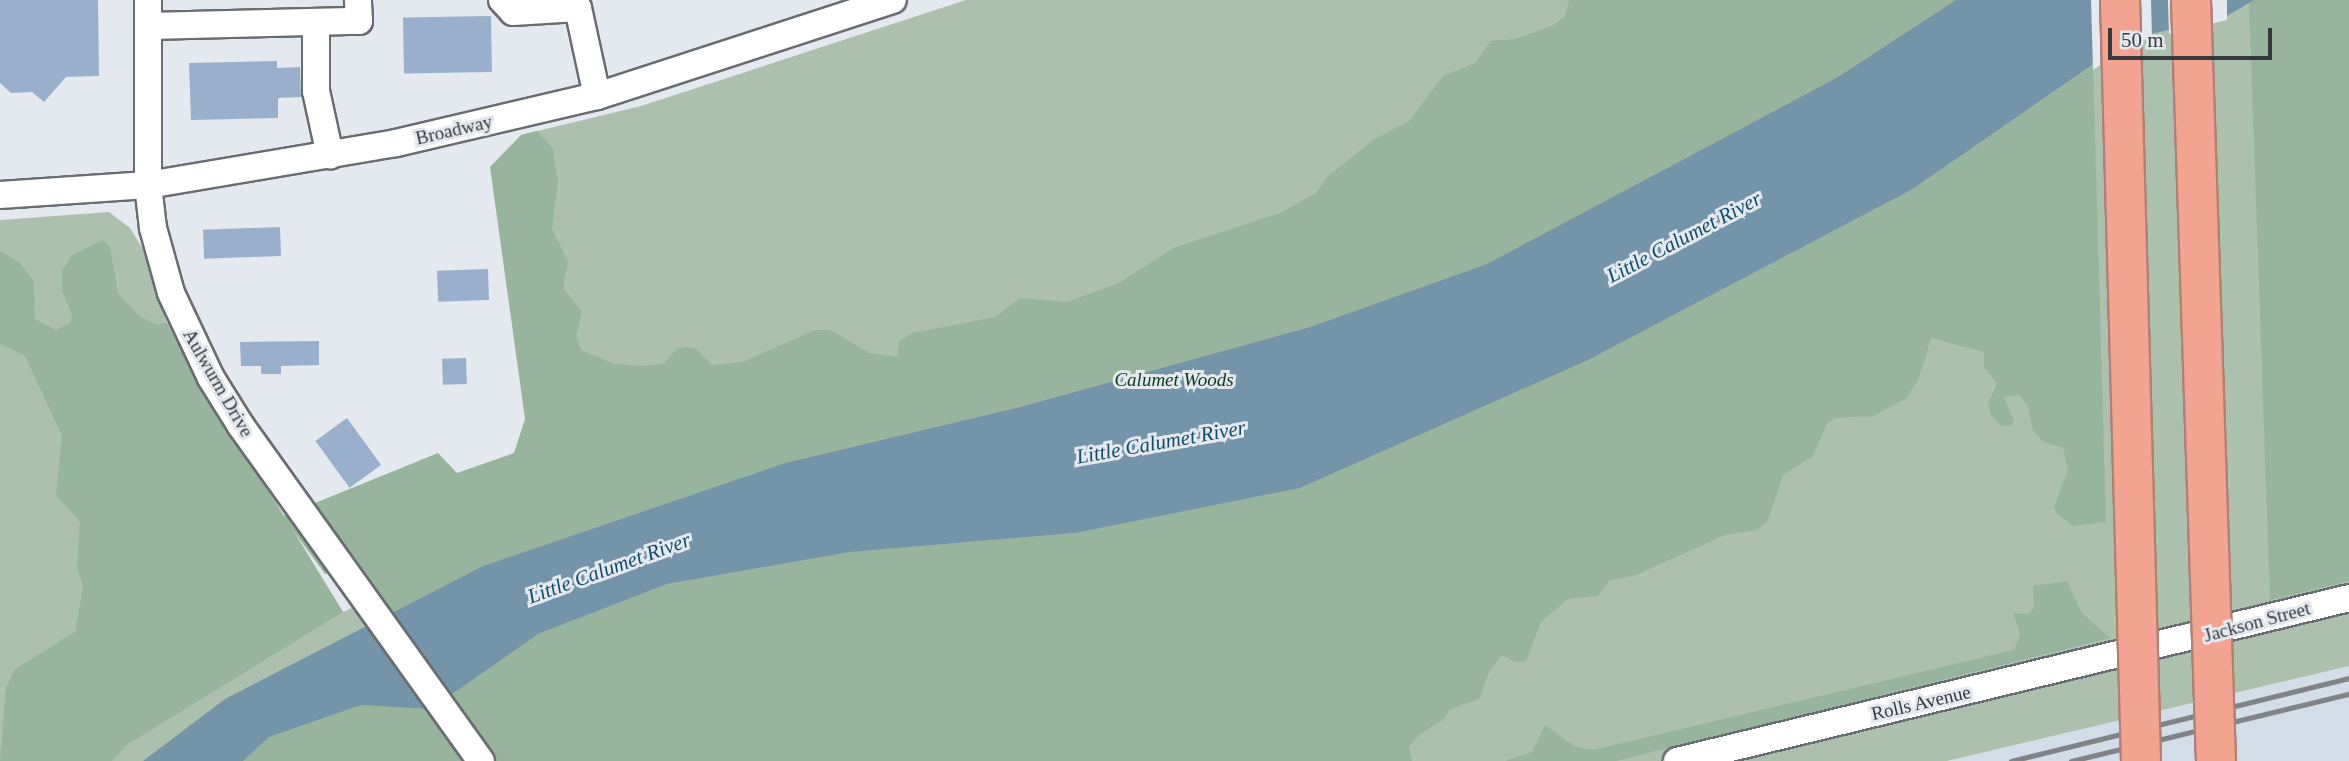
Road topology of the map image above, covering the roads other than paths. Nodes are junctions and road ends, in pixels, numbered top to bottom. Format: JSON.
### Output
{"nodes":[{"id":1,"x":358,"y":0,"type":"edge"},
{"id":2,"x":502,"y":0,"type":"edge"},
{"id":3,"x":893,"y":0,"type":"edge"},
{"id":4,"x":2120,"y":0,"type":"edge"},
{"id":5,"x":2192,"y":0,"type":"edge"},
{"id":6,"x":586,"y":4,"type":"edge"},
{"id":7,"x":149,"y":13,"type":"edge"},
{"id":8,"x":316,"y":22,"type":"junction"},
{"id":9,"x":597,"y":96,"type":"junction"},
{"id":10,"x":330,"y":155,"type":"junction"},
{"id":11,"x":148,"y":185,"type":"junction"},
{"id":12,"x":0,"y":195,"type":"edge"},
{"id":13,"x":2349,"y":598,"type":"edge"},
{"id":14,"x":2166,"y":646,"type":"joint"},
{"id":15,"x":481,"y":761,"type":"edge"},
{"id":16,"x":1677,"y":761,"type":"edge"},
{"id":17,"x":2141,"y":761,"type":"edge"},
{"id":18,"x":2216,"y":761,"type":"edge"}],
"edges":[{"from":1,"to":8,"type":"street"},
{"from":2,"to":6,"type":"street"},
{"from":3,"to":9,"type":"street","name":"Broadway"},
{"from":4,"to":17,"type":"highway","bridge":true},
{"from":5,"to":18,"type":"highway","bridge":true},
{"from":6,"to":9,"type":"street"},
{"from":7,"to":8,"type":"street"},
{"from":7,"to":11,"type":"street","name":"Aulwurm Drive"},
{"from":8,"to":10,"type":"street"},
{"from":9,"to":10,"type":"street","name":"Broadway"},
{"from":10,"to":11,"type":"street","name":"Broadway"},
{"from":11,"to":12,"type":"street","name":"Broadway"},
{"from":11,"to":15,"type":"street","name":"Aulwurm Drive"},
{"from":13,"to":14,"type":"street","name":"Jackson Street"},
{"from":14,"to":16,"type":"street","name":"Rolls Avenue"}]}
